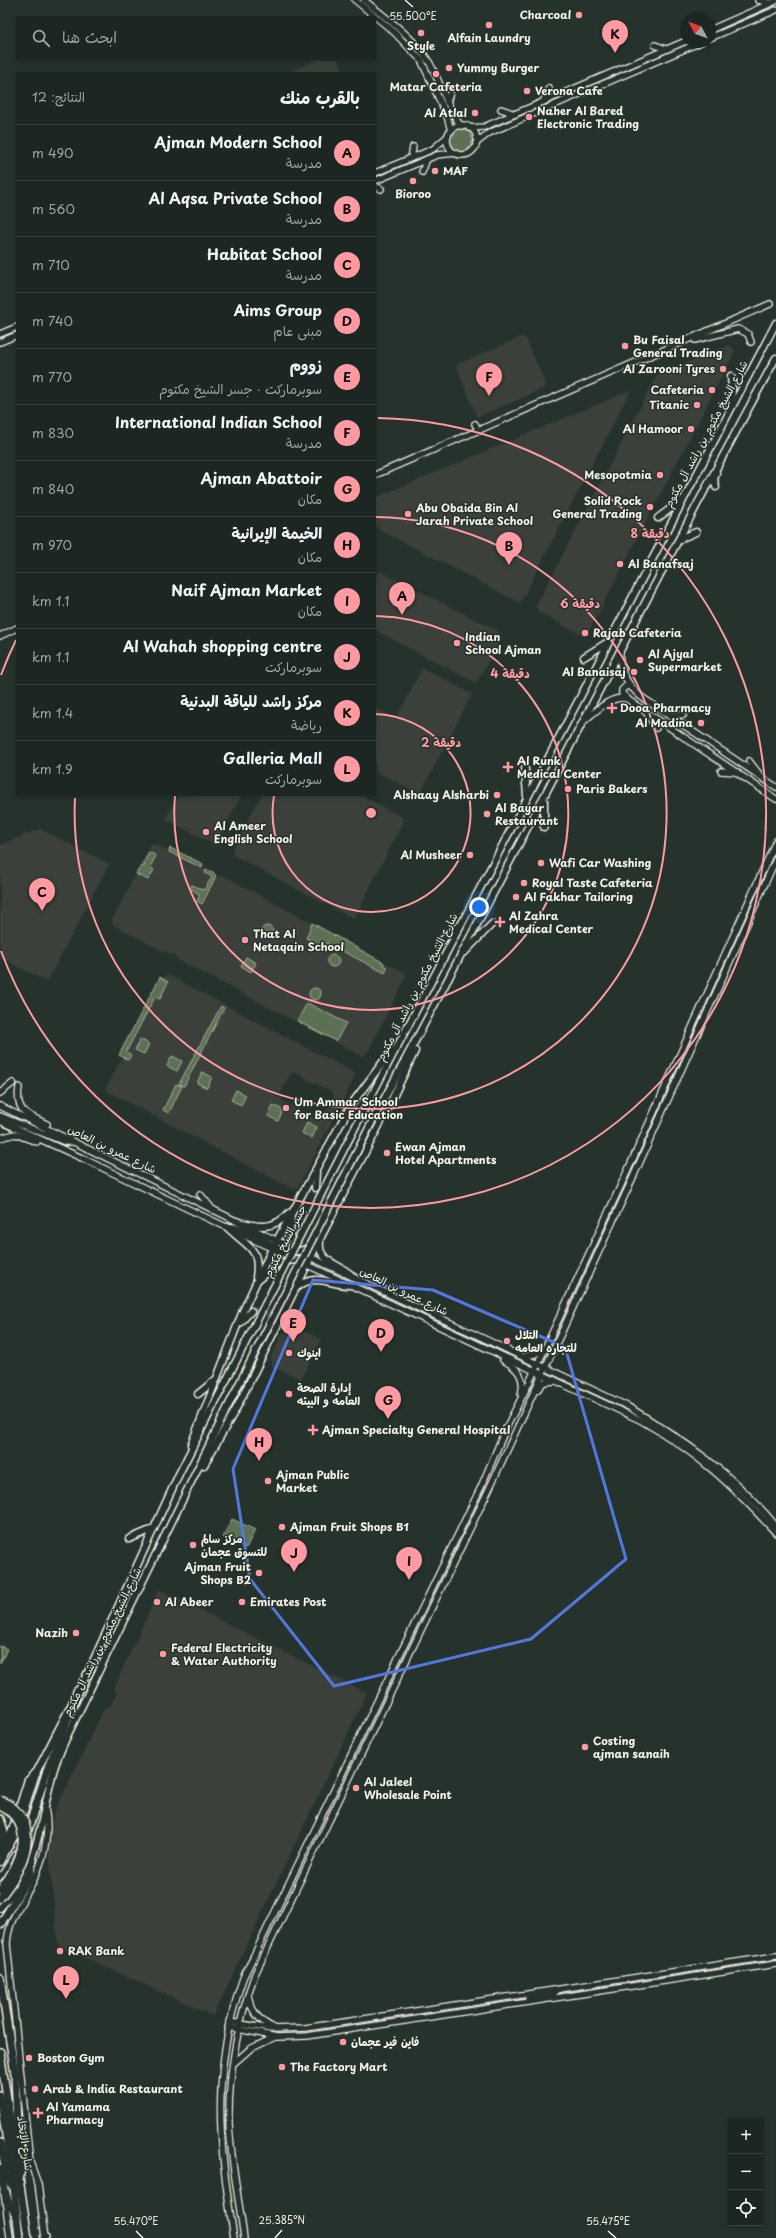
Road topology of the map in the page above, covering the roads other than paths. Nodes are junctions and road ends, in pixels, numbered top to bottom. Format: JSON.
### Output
{"nodes":[{"id":1,"x":355,"y":0,"type":"edge"},
{"id":2,"x":364,"y":0,"type":"edge"},
{"id":3,"x":758,"y":0,"type":"edge"},
{"id":4,"x":774,"y":3,"type":"edge"},
{"id":5,"x":775,"y":11,"type":"edge"},
{"id":6,"x":374,"y":16,"type":"edge"},
{"id":7,"x":376,"y":18,"type":"edge"},
{"id":8,"x":716,"y":27,"type":"edge"},
{"id":9,"x":716,"y":36,"type":"edge"},
{"id":10,"x":680,"y":43,"type":"edge"},
{"id":11,"x":655,"y":45,"type":"dead end"},
{"id":12,"x":686,"y":48,"type":"edge"},
{"id":13,"x":666,"y":49,"type":"junction"},
{"id":14,"x":549,"y":88,"type":"dead end"},
{"id":15,"x":450,"y":93,"type":"dead end"},
{"id":16,"x":447,"y":102,"type":"junction"},
{"id":17,"x":542,"y":102,"type":"junction"},
{"id":18,"x":501,"y":109,"type":"dead end"},
{"id":19,"x":515,"y":114,"type":"junction"},
{"id":20,"x":461,"y":126,"type":"junction"},
{"id":21,"x":469,"y":128,"type":"junction"},
{"id":22,"x":450,"y":133,"type":"junction"},
{"id":23,"x":476,"y":143,"type":"junction"},
{"id":24,"x":413,"y":147,"type":"dead end"},
{"id":25,"x":455,"y":154,"type":"junction"},
{"id":26,"x":411,"y":158,"type":"junction"},
{"id":27,"x":427,"y":159,"type":"junction"},
{"id":28,"x":422,"y":172,"type":"dead end"},
{"id":29,"x":376,"y":173,"type":"edge"},
{"id":30,"x":376,"y":181,"type":"edge"},
{"id":31,"x":376,"y":186,"type":"edge"},
{"id":32,"x":382,"y":189,"type":"dead end"},
{"id":33,"x":770,"y":304,"type":"dead end"},
{"id":34,"x":776,"y":322,"type":"edge"},
{"id":35,"x":16,"y":327,"type":"edge"},
{"id":36,"x":0,"y":334,"type":"edge"},
{"id":37,"x":16,"y":335,"type":"edge"},
{"id":38,"x":0,"y":342,"type":"edge"},
{"id":39,"x":750,"y":342,"type":"dead end"},
{"id":40,"x":679,"y":345,"type":"junction"},
{"id":41,"x":776,"y":358,"type":"edge"},
{"id":42,"x":731,"y":376,"type":"dead end"},
{"id":43,"x":579,"y":380,"type":"dead end"},
{"id":44,"x":579,"y":388,"type":"junction"},
{"id":45,"x":728,"y":414,"type":"junction"},
{"id":46,"x":488,"y":418,"type":"dead end"},
{"id":47,"x":475,"y":424,"type":"dead end"},
{"id":48,"x":490,"y":425,"type":"junction"},
{"id":49,"x":479,"y":431,"type":"junction"},
{"id":50,"x":719,"y":461,"type":"junction"},
{"id":51,"x":376,"y":475,"type":"edge"},
{"id":52,"x":716,"y":487,"type":"dead end"},
{"id":53,"x":684,"y":498,"type":"junction"},
{"id":54,"x":658,"y":518,"type":"dead end"},
{"id":55,"x":696,"y":532,"type":"dead end"},
{"id":56,"x":677,"y":542,"type":"junction"},
{"id":57,"x":16,"y":628,"type":"edge"},
{"id":58,"x":0,"y":636,"type":"edge"},
{"id":59,"x":611,"y":639,"type":"junction"},
{"id":60,"x":621,"y":649,"type":"junction"},
{"id":61,"x":584,"y":657,"type":"dead end"},
{"id":62,"x":632,"y":688,"type":"junction"},
{"id":63,"x":631,"y":701,"type":"junction"},
{"id":64,"x":645,"y":710,"type":"junction"},
{"id":65,"x":666,"y":713,"type":"junction"},
{"id":66,"x":683,"y":715,"type":"dead end"},
{"id":67,"x":583,"y":723,"type":"junction"},
{"id":68,"x":656,"y":728,"type":"dead end"},
{"id":69,"x":749,"y":761,"type":"dead end"},
{"id":70,"x":525,"y":769,"type":"dead end"},
{"id":71,"x":721,"y":771,"type":"dead end"},
{"id":72,"x":738,"y":772,"type":"junction"},
{"id":73,"x":762,"y":778,"type":"junction"},
{"id":74,"x":776,"y":787,"type":"edge"},
{"id":75,"x":545,"y":797,"type":"junction"},
{"id":76,"x":776,"y":798,"type":"edge"},
{"id":77,"x":526,"y":800,"type":"junction"},
{"id":78,"x":544,"y":827,"type":"dead end"},
{"id":79,"x":776,"y":841,"type":"edge"},
{"id":80,"x":776,"y":859,"type":"edge"},
{"id":81,"x":461,"y":924,"type":"junction"},
{"id":82,"x":492,"y":924,"type":"dead end"},
{"id":83,"x":439,"y":942,"type":"dead end"},
{"id":84,"x":460,"y":957,"type":"junction"},
{"id":85,"x":426,"y":1022,"type":"junction"},
{"id":86,"x":403,"y":1036,"type":"junction"},
{"id":87,"x":681,"y":1053,"type":"junction"},
{"id":88,"x":13,"y":1083,"type":"dead end"},
{"id":89,"x":675,"y":1084,"type":"junction"},
{"id":90,"x":20,"y":1087,"type":"dead end"},
{"id":91,"x":663,"y":1092,"type":"junction"},
{"id":92,"x":0,"y":1093,"type":"edge"},
{"id":93,"x":0,"y":1106,"type":"edge"},
{"id":94,"x":365,"y":1108,"type":"joint"},
{"id":95,"x":7,"y":1110,"type":"junction"},
{"id":96,"x":0,"y":1114,"type":"edge"},
{"id":97,"x":376,"y":1114,"type":"joint"},
{"id":98,"x":660,"y":1117,"type":"junction"},
{"id":99,"x":0,"y":1122,"type":"edge"},
{"id":100,"x":56,"y":1132,"type":"junction"},
{"id":101,"x":0,"y":1138,"type":"edge"},
{"id":102,"x":74,"y":1142,"type":"junction"},
{"id":103,"x":50,"y":1144,"type":"junction"},
{"id":104,"x":139,"y":1166,"type":"dead end"},
{"id":105,"x":316,"y":1169,"type":"junction"},
{"id":106,"x":131,"y":1170,"type":"junction"},
{"id":107,"x":316,"y":1188,"type":"dead end"},
{"id":108,"x":345,"y":1190,"type":"junction"},
{"id":109,"x":200,"y":1194,"type":"dead end"},
{"id":110,"x":336,"y":1196,"type":"tunnel mouth"},
{"id":111,"x":295,"y":1205,"type":"junction"},
{"id":112,"x":214,"y":1211,"type":"junction"},
{"id":113,"x":292,"y":1212,"type":"junction"},
{"id":114,"x":236,"y":1221,"type":"junction"},
{"id":115,"x":227,"y":1227,"type":"junction"},
{"id":116,"x":323,"y":1233,"type":"junction"},
{"id":117,"x":290,"y":1236,"type":"junction"},
{"id":118,"x":274,"y":1243,"type":"junction"},
{"id":119,"x":313,"y":1244,"type":"junction"},
{"id":120,"x":296,"y":1251,"type":"junction"},
{"id":121,"x":293,"y":1257,"type":"junction"},
{"id":122,"x":311,"y":1257,"type":"junction"},
{"id":123,"x":308,"y":1264,"type":"junction"},
{"id":124,"x":355,"y":1279,"type":"junction"},
{"id":125,"x":255,"y":1283,"type":"junction"},
{"id":126,"x":352,"y":1285,"type":"junction"},
{"id":127,"x":296,"y":1288,"type":"junction"},
{"id":128,"x":251,"y":1311,"type":"dead end"},
{"id":129,"x":282,"y":1314,"type":"junction"},
{"id":130,"x":271,"y":1322,"type":"dead end"},
{"id":131,"x":285,"y":1322,"type":"dead end"},
{"id":132,"x":234,"y":1332,"type":"junction"},
{"id":133,"x":269,"y":1340,"type":"junction"},
{"id":134,"x":487,"y":1348,"type":"junction"},
{"id":135,"x":544,"y":1348,"type":"junction"},
{"id":136,"x":551,"y":1355,"type":"junction"},
{"id":137,"x":521,"y":1356,"type":"junction"},
{"id":138,"x":261,"y":1358,"type":"junction"},
{"id":139,"x":538,"y":1363,"type":"junction"},
{"id":140,"x":546,"y":1367,"type":"junction"},
{"id":141,"x":263,"y":1368,"type":"dead end"},
{"id":142,"x":534,"y":1370,"type":"junction"},
{"id":143,"x":542,"y":1374,"type":"junction"},
{"id":144,"x":559,"y":1374,"type":"junction"},
{"id":145,"x":215,"y":1380,"type":"junction"},
{"id":146,"x":557,"y":1381,"type":"junction"},
{"id":147,"x":225,"y":1383,"type":"joint"},
{"id":148,"x":236,"y":1388,"type":"joint"},
{"id":149,"x":198,"y":1394,"type":"dead end"},
{"id":150,"x":532,"y":1397,"type":"junction"},
{"id":151,"x":510,"y":1419,"type":"junction"},
{"id":152,"x":189,"y":1454,"type":"junction"},
{"id":153,"x":196,"y":1474,"type":"junction"},
{"id":154,"x":776,"y":1526,"type":"edge"},
{"id":155,"x":153,"y":1529,"type":"junction"},
{"id":156,"x":776,"y":1534,"type":"edge"},
{"id":157,"x":129,"y":1540,"type":"dead end"},
{"id":158,"x":77,"y":1691,"type":"junction"},
{"id":159,"x":346,"y":1766,"type":"junction"},
{"id":160,"x":36,"y":1773,"type":"junction"},
{"id":161,"x":0,"y":1800,"type":"edge"},
{"id":162,"x":0,"y":1806,"type":"edge"},
{"id":163,"x":45,"y":1806,"type":"junction"},
{"id":164,"x":334,"y":1813,"type":"junction"},
{"id":165,"x":0,"y":1819,"type":"edge"},
{"id":166,"x":0,"y":1847,"type":"edge"},
{"id":167,"x":0,"y":1854,"type":"edge"},
{"id":168,"x":32,"y":1860,"type":"junction"},
{"id":169,"x":0,"y":1862,"type":"edge"},
{"id":170,"x":0,"y":1879,"type":"edge"},
{"id":171,"x":0,"y":1889,"type":"edge"},
{"id":172,"x":0,"y":1898,"type":"edge"},
{"id":173,"x":0,"y":1908,"type":"edge"},
{"id":174,"x":0,"y":1925,"type":"edge"},
{"id":175,"x":776,"y":1956,"type":"edge"},
{"id":176,"x":776,"y":1964,"type":"edge"},
{"id":177,"x":697,"y":1968,"type":"junction"},
{"id":178,"x":0,"y":1978,"type":"edge"},
{"id":179,"x":667,"y":1981,"type":"junction"},
{"id":180,"x":558,"y":1990,"type":"junction"},
{"id":181,"x":248,"y":1994,"type":"junction"},
{"id":182,"x":521,"y":2004,"type":"junction"},
{"id":183,"x":229,"y":2024,"type":"junction"},
{"id":184,"x":240,"y":2027,"type":"junction"},
{"id":185,"x":276,"y":2030,"type":"junction"},
{"id":186,"x":277,"y":2037,"type":"junction"},
{"id":187,"x":0,"y":2052,"type":"edge"},
{"id":188,"x":234,"y":2063,"type":"junction"},
{"id":189,"x":0,"y":2096,"type":"edge"},
{"id":190,"x":7,"y":2118,"type":"junction"},
{"id":191,"x":0,"y":2143,"type":"edge"},
{"id":192,"x":0,"y":2169,"type":"edge"},
{"id":193,"x":19,"y":2179,"type":"junction"},
{"id":194,"x":14,"y":2188,"type":"junction"},
{"id":195,"x":5,"y":2190,"type":"junction"},
{"id":196,"x":18,"y":2217,"type":"junction"},
{"id":197,"x":10,"y":2238,"type":"edge"},
{"id":198,"x":19,"y":2238,"type":"edge"},
{"id":199,"x":28,"y":2238,"type":"edge"},
{"id":200,"x":45,"y":2238,"type":"edge"},
{"id":201,"x":234,"y":2238,"type":"edge"},
{"id":202,"x":244,"y":2238,"type":"edge"}],
"edges":[{"from":1,"to":6,"type":"main road"},
{"from":2,"to":16,"type":"main road"},
{"from":3,"to":4,"type":"main road"},
{"from":4,"to":8,"type":"main road"},
{"from":5,"to":9,"type":"main road"},
{"from":7,"to":22,"type":"main road"},
{"from":10,"to":13,"type":"main road"},
{"from":11,"to":13,"type":"main road"},
{"from":12,"to":23,"type":"main road"},
{"from":13,"to":17,"type":"main road"},
{"from":14,"to":17,"type":"main road"},
{"from":15,"to":16,"type":"main road"},
{"from":16,"to":20,"type":"main road"},
{"from":17,"to":19,"type":"main road"},
{"from":18,"to":19,"type":"main road"},
{"from":19,"to":21,"type":"main road"},
{"from":20,"to":21,"type":"main road"},
{"from":20,"to":22,"type":"main road"},
{"from":21,"to":23,"type":"main road"},
{"from":22,"to":25,"type":"main road"},
{"from":22,"to":26,"type":"main road"},
{"from":23,"to":25,"type":"main road"},
{"from":24,"to":26,"type":"main road"},
{"from":25,"to":27,"type":"main road"},
{"from":26,"to":29,"type":"main road"},
{"from":27,"to":28,"type":"main road"},
{"from":27,"to":30,"type":"main road"},
{"from":31,"to":32,"type":"main road"},
{"from":33,"to":40,"type":"main road"},
{"from":34,"to":45,"type":"main road","name":"شارع الشيخ مكتوم بن راشد آل مكتوم"},
{"from":35,"to":36,"type":"main road"},
{"from":37,"to":38,"type":"main road"},
{"from":39,"to":40,"type":"main road"},
{"from":40,"to":44,"type":"main road"},
{"from":41,"to":50,"type":"main road","name":"شارع الشيخ مكتوم بن راشد آل مكتوم"},
{"from":42,"to":45,"type":"main road"},
{"from":43,"to":44,"type":"main road"},
{"from":44,"to":48,"type":"main road"},
{"from":45,"to":53,"type":"main road","name":"شارع الشيخ مكتوم بن راشد آل مكتوم"},
{"from":46,"to":48,"type":"main road"},
{"from":47,"to":49,"type":"main road"},
{"from":48,"to":49,"type":"main road"},
{"from":49,"to":51,"type":"main road"},
{"from":50,"to":52,"type":"main road"},
{"from":50,"to":56,"type":"main road","name":"شارع الشيخ مكتوم بن راشد آل مكتوم"},
{"from":53,"to":54,"type":"main road"},
{"from":53,"to":59,"type":"main road","name":"شارع الشيخ مكتوم بن راشد آل مكتوم"},
{"from":55,"to":56,"type":"main road"},
{"from":56,"to":60,"type":"main road","name":"شارع الشيخ مكتوم بن راشد آل مكتوم"},
{"from":57,"to":58,"type":"main road"},
{"from":59,"to":61,"type":"main road"},
{"from":59,"to":77,"type":"main road","name":"شارع الشيخ مكتوم بن راشد آل مكتوم"},
{"from":60,"to":62,"type":"main road"},
{"from":60,"to":67,"type":"main road","name":"شارع الشيخ مكتوم بن راشد آل مكتوم"},
{"from":62,"to":63,"type":"main road"},
{"from":62,"to":65,"type":"main road"},
{"from":63,"to":64,"type":"main road"},
{"from":63,"to":67,"type":"main road"},
{"from":64,"to":68,"type":"main road"},
{"from":64,"to":72,"type":"main road"},
{"from":65,"to":66,"type":"main road"},
{"from":65,"to":73,"type":"main road"},
{"from":67,"to":75,"type":"main road","name":"شارع الشيخ مكتوم بن راشد آل مكتوم"},
{"from":69,"to":73,"type":"main road"},
{"from":70,"to":77,"type":"main road"},
{"from":71,"to":72,"type":"main road"},
{"from":72,"to":76,"type":"main road"},
{"from":73,"to":74,"type":"main road"},
{"from":75,"to":78,"type":"main road"},
{"from":75,"to":84,"type":"main road","name":"شارع الشيخ مكتوم بن راشد آل مكتوم"},
{"from":77,"to":81,"type":"main road","name":"شارع الشيخ مكتوم بن راشد آل مكتوم"},
{"from":79,"to":87,"type":"main road"},
{"from":80,"to":89,"type":"main road"},
{"from":81,"to":83,"type":"main road"},
{"from":81,"to":86,"type":"main road","name":"شارع الشيخ مكتوم بن راشد آل مكتوم"},
{"from":82,"to":84,"type":"main road"},
{"from":84,"to":85,"type":"main road","name":"شارع الشيخ مكتوم بن راشد آل مكتوم"},
{"from":85,"to":97,"type":"main road","name":"شارع الشيخ مكتوم بن راشد آل مكتوم"},
{"from":85,"to":108,"type":"main road"},
{"from":86,"to":94,"type":"main road","name":"شارع الشيخ مكتوم بن راشد آل مكتوم"},
{"from":86,"to":105,"type":"main road"},
{"from":87,"to":89,"type":"main road"},
{"from":87,"to":91,"type":"main road"},
{"from":88,"to":92,"type":"main road"},
{"from":89,"to":98,"type":"main road"},
{"from":90,"to":100,"type":"main road"},
{"from":91,"to":98,"type":"main road"},
{"from":91,"to":135,"type":"main road"},
{"from":93,"to":95,"type":"main road","name":"شارع عمرو بن العاص"},
{"from":94,"to":147,"type":"main road","name":"جسر الشيخ مكتوم","bridge":true},
{"from":95,"to":96,"type":"main road"},
{"from":95,"to":100,"type":"main road","name":"شارع عمرو بن العاص"},
{"from":96,"to":102,"type":"main road"},
{"from":97,"to":148,"type":"main road","name":"جسر الشيخ مكتوم","bridge":true},
{"from":98,"to":136,"type":"main road"},
{"from":99,"to":103,"type":"main road","name":"شارع عمرو بن العاص"},
{"from":100,"to":102,"type":"main road","name":"شارع عمرو بن العاص"},
{"from":101,"to":103,"type":"main road"},
{"from":102,"to":106,"type":"main road","name":"شارع عمرو بن العاص"},
{"from":103,"to":115,"type":"main road","name":"شارع عمرو بن العاص"},
{"from":104,"to":106,"type":"main road"},
{"from":105,"to":107,"type":"main road"},
{"from":105,"to":111,"type":"main road"},
{"from":106,"to":112,"type":"main road","name":"شارع عمرو بن العاص"},
{"from":108,"to":110,"type":"main road"},
{"from":108,"to":116,"type":"main road"},
{"from":109,"to":112,"type":"main road"},
{"from":111,"to":113,"type":"main road"},
{"from":111,"to":114,"type":"main road"},
{"from":112,"to":114,"type":"main road","name":"شارع عمرو بن العاص"},
{"from":113,"to":117,"type":"main road"},
{"from":113,"to":118,"type":"main road"},
{"from":114,"to":118,"type":"main road","name":"شارع عمرو بن العاص"},
{"from":115,"to":118,"type":"main road"},
{"from":115,"to":125,"type":"main road"},
{"from":116,"to":119,"type":"main road"},
{"from":116,"to":122,"type":"main road"},
{"from":116,"to":124,"type":"main road"},
{"from":117,"to":119,"type":"main road"},
{"from":117,"to":120,"type":"main road"},
{"from":118,"to":120,"type":"main road","name":"شارع عمرو بن العاص"},
{"from":118,"to":121,"type":"main road"},
{"from":118,"to":125,"type":"main road"},
{"from":119,"to":120,"type":"main road"},
{"from":120,"to":121,"type":"main road"},
{"from":120,"to":121,"type":"main road"},
{"from":120,"to":122,"type":"main road","name":"شارع عمرو بن العاص"},
{"from":121,"to":122,"type":"main road"},
{"from":121,"to":123,"type":"main road"},
{"from":121,"to":125,"type":"main road"},
{"from":121,"to":127,"type":"main road"},
{"from":122,"to":123,"type":"main road"},
{"from":122,"to":124,"type":"main road","name":"شارع عمرو بن العاص"},
{"from":123,"to":126,"type":"main road","name":"شارع عمرو بن العاص"},
{"from":123,"to":127,"type":"main road"},
{"from":124,"to":137,"type":"main road","name":"شارع عمرو بن العاص"},
{"from":125,"to":132,"type":"main road"},
{"from":126,"to":127,"type":"main road"},
{"from":126,"to":134,"type":"main road","name":"شارع عمرو بن العاص"},
{"from":127,"to":129,"type":"main road"},
{"from":128,"to":132,"type":"main road"},
{"from":129,"to":131,"type":"main road"},
{"from":129,"to":133,"type":"main road"},
{"from":130,"to":133,"type":"main road"},
{"from":132,"to":145,"type":"main road"},
{"from":133,"to":138,"type":"main road"},
{"from":134,"to":142,"type":"main road","name":"شارع عمرو بن العاص"},
{"from":134,"to":151,"type":"main road"},
{"from":135,"to":137,"type":"main road"},
{"from":135,"to":139,"type":"main road"},
{"from":136,"to":140,"type":"main road"},
{"from":136,"to":144,"type":"main road"},
{"from":137,"to":139,"type":"main road","name":"شارع عمرو بن العاص"},
{"from":138,"to":141,"type":"main road"},
{"from":138,"to":153,"type":"main road"},
{"from":139,"to":140,"type":"main road","name":"شارع عمرو بن العاص"},
{"from":139,"to":142,"type":"main road"},
{"from":140,"to":143,"type":"main road"},
{"from":140,"to":144,"type":"main road","name":"شارع عمرو بن العاص"},
{"from":142,"to":143,"type":"main road","name":"شارع عمرو بن العاص"},
{"from":142,"to":151,"type":"main road"},
{"from":143,"to":146,"type":"main road","name":"شارع عمرو بن العاص"},
{"from":143,"to":150,"type":"main road"},
{"from":144,"to":154,"type":"main road","name":"شارع عمرو بن العاص"},
{"from":145,"to":149,"type":"main road"},
{"from":145,"to":152,"type":"main road"},
{"from":146,"to":150,"type":"main road"},
{"from":146,"to":156,"type":"main road","name":"شارع عمرو بن العاص"},
{"from":147,"to":152,"type":"main road","name":"شارع الشيخ مكتوم بن راشد آل مكتوم"},
{"from":148,"to":153,"type":"main road","name":"شارع الشيخ مكتوم بن راشد آل مكتوم"},
{"from":150,"to":164,"type":"main road"},
{"from":151,"to":159,"type":"main road"},
{"from":152,"to":155,"type":"main road","name":"شارع الشيخ مكتوم بن راشد آل مكتوم"},
{"from":153,"to":163,"type":"main road","name":"شارع الشيخ مكتوم بن راشد آل مكتوم"},
{"from":155,"to":157,"type":"main road"},
{"from":155,"to":158,"type":"main road","name":"شارع الشيخ مكتوم بن راشد آل مكتوم"},
{"from":158,"to":160,"type":"main road","name":"شارع الشيخ مكتوم بن راشد آل مكتوم"},
{"from":158,"to":170,"type":"highway"},
{"from":159,"to":164,"type":"main road"},
{"from":159,"to":183,"type":"main road"},
{"from":160,"to":167,"type":"highway"},
{"from":160,"to":169,"type":"main road","name":"شارع الشيخ مكتوم بن راشد آل مكتوم"},
{"from":161,"to":172,"type":"highway","bridge":true},
{"from":162,"to":171,"type":"highway","bridge":true},
{"from":163,"to":168,"type":"main road","name":"شارع الشيخ مكتوم بن راشد آل مكتوم"},
{"from":163,"to":200,"type":"main road"},
{"from":164,"to":181,"type":"main road"},
{"from":165,"to":166,"type":"highway"},
{"from":168,"to":173,"type":"main road","name":"شارع الشيخ مكتوم بن راشد آل مكتوم"},
{"from":168,"to":174,"type":"highway"},
{"from":175,"to":177,"type":"main road"},
{"from":176,"to":179,"type":"main road"},
{"from":177,"to":179,"type":"main road"},
{"from":177,"to":180,"type":"main road"},
{"from":178,"to":193,"type":"highway"},
{"from":179,"to":182,"type":"main road"},
{"from":180,"to":182,"type":"main road"},
{"from":180,"to":185,"type":"main road"},
{"from":181,"to":184,"type":"main road"},
{"from":181,"to":185,"type":"main road"},
{"from":182,"to":186,"type":"main road"},
{"from":183,"to":184,"type":"main road"},
{"from":183,"to":201,"type":"main road"},
{"from":184,"to":185,"type":"main road"},
{"from":184,"to":186,"type":"main road"},
{"from":184,"to":188,"type":"main road"},
{"from":186,"to":188,"type":"main road"},
{"from":187,"to":190,"type":"highway","name":"شارع الإتحاد"},
{"from":188,"to":202,"type":"main road"},
{"from":189,"to":190,"type":"highway","name":"شارع الإتحاد"},
{"from":190,"to":193,"type":"highway","name":"شارع الإتحاد"},
{"from":190,"to":194,"type":"highway","name":"شارع الإتحاد"},
{"from":191,"to":194,"type":"highway"},
{"from":192,"to":195,"type":"highway"},
{"from":193,"to":199,"type":"highway","name":"شارع الإتحاد"},
{"from":194,"to":196,"type":"highway","name":"شارع الإتحاد"},
{"from":195,"to":196,"type":"highway"},
{"from":195,"to":197,"type":"main road"},
{"from":196,"to":198,"type":"highway","name":"شارع الإتحاد"}]}
